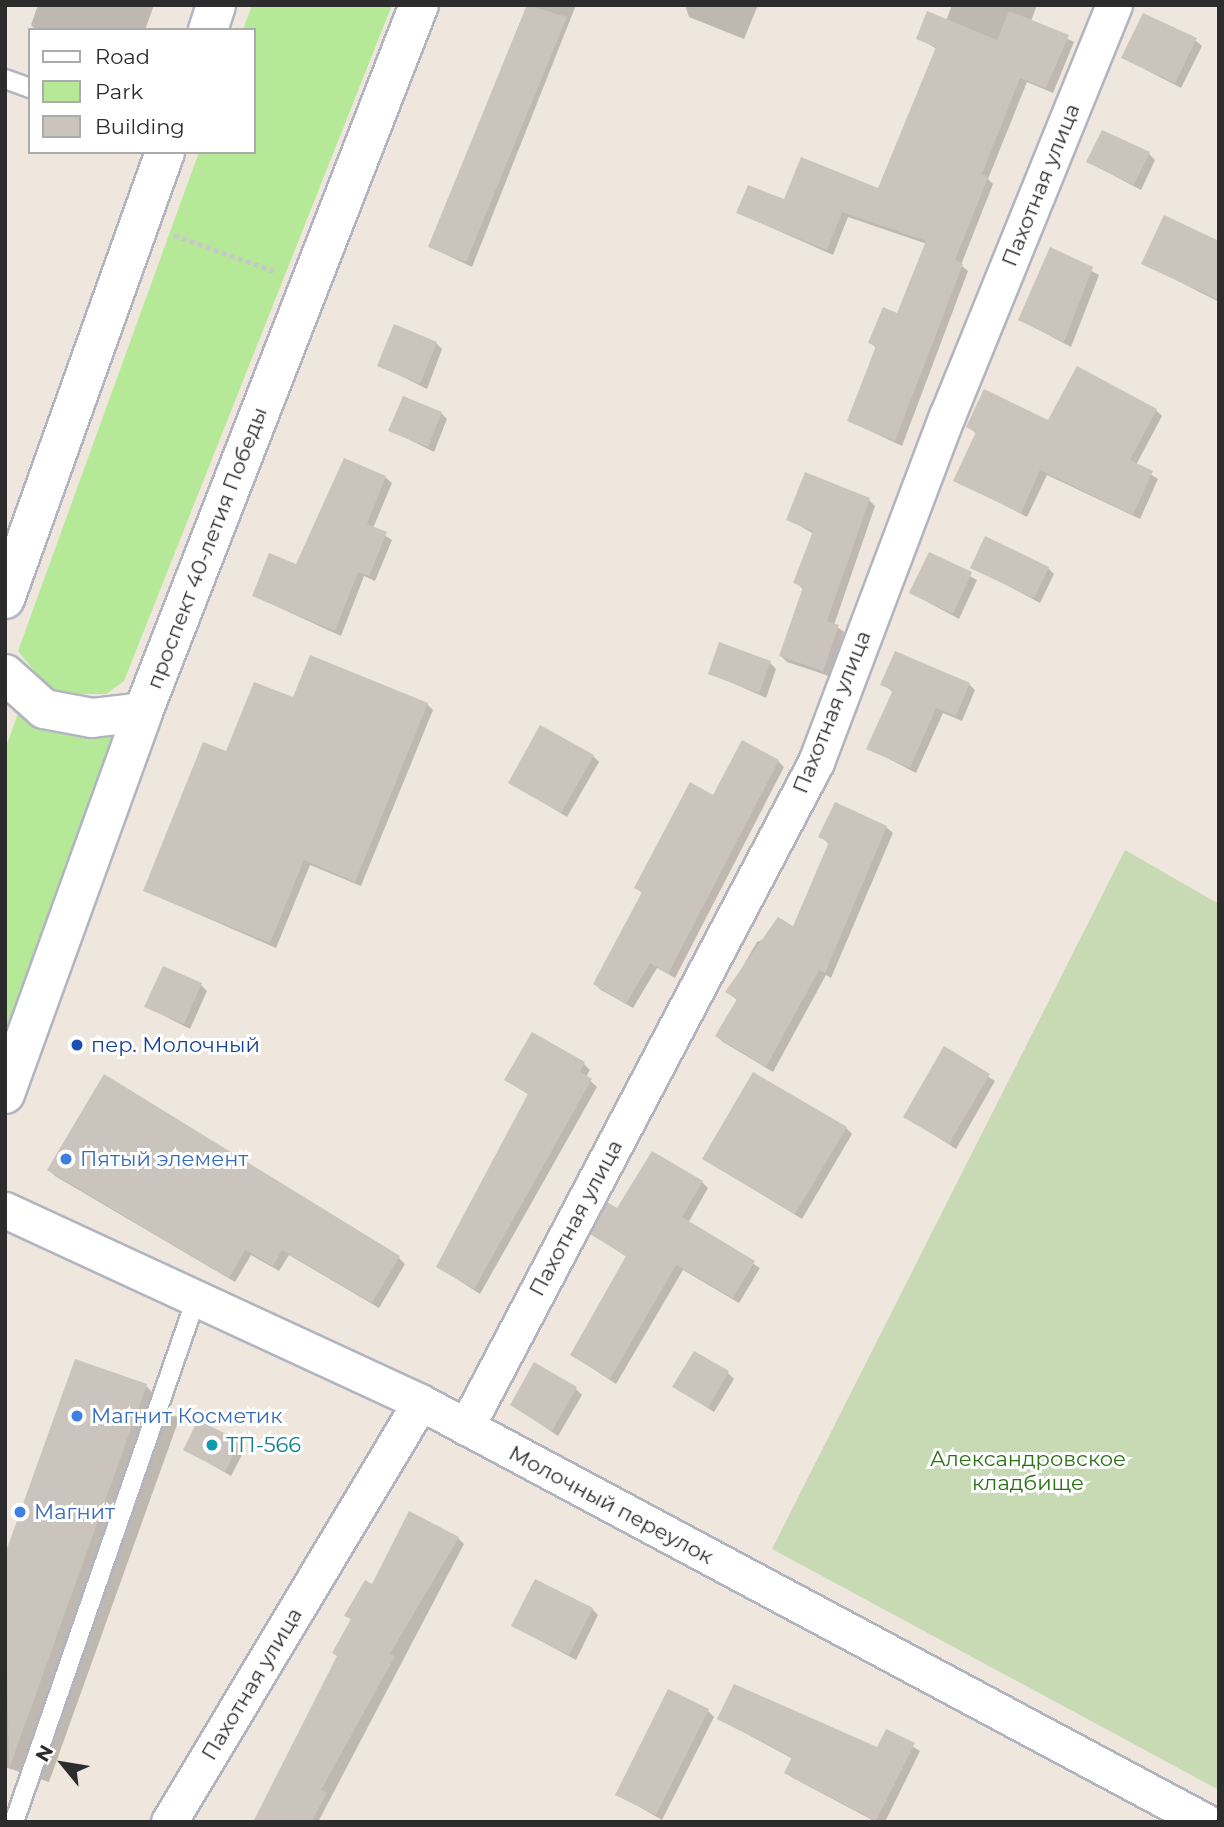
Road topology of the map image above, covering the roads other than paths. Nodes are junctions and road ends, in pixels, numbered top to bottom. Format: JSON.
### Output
{"nodes":[{"id":1,"x":216,"y":5,"type":"edge"},
{"id":2,"x":419,"y":5,"type":"edge"},
{"id":3,"x":1114,"y":5,"type":"edge"},
{"id":4,"x":209,"y":28,"type":"edge"},
{"id":5,"x":5,"y":79,"type":"edge"},
{"id":6,"x":28,"y":87,"type":"edge"},
{"id":7,"x":164,"y":154,"type":"edge"},
{"id":8,"x":5,"y":599,"type":"edge"},
{"id":9,"x":5,"y":674,"type":"edge"},
{"id":10,"x":144,"y":712,"type":"junction"},
{"id":11,"x":5,"y":1094,"type":"edge"},
{"id":12,"x":5,"y":1210,"type":"edge"},
{"id":13,"x":196,"y":1299,"type":"junction"},
{"id":14,"x":420,"y":1402,"type":"junction"},
{"id":15,"x":466,"y":1427,"type":"junction"},
{"id":16,"x":1168,"y":1813,"type":"edge"},
{"id":17,"x":14,"y":1822,"type":"edge"},
{"id":18,"x":169,"y":1822,"type":"edge"},
{"id":19,"x":1206,"y":1822,"type":"edge"}],
"edges":[{"from":1,"to":4,"type":"main road"},
{"from":2,"to":10,"type":"main road","name":"проспект 40-летия Победы"},
{"from":3,"to":15,"type":"street","name":"Пахотная улица"},
{"from":5,"to":6,"type":"lane"},
{"from":7,"to":8,"type":"main road"},
{"from":9,"to":10,"type":"main road"},
{"from":10,"to":11,"type":"main road","name":"проспект 40-летия Победы"},
{"from":12,"to":13,"type":"street","name":"Молочный переулок"},
{"from":13,"to":14,"type":"street","name":"Молочный переулок"},
{"from":13,"to":17,"type":"lane"},
{"from":14,"to":15,"type":"street","name":"Молочный переулок"},
{"from":14,"to":18,"type":"street","name":"Пахотная улица"},
{"from":15,"to":16,"type":"street","name":"Молочный переулок"},
{"from":16,"to":19,"type":"street","name":"Молочный переулок"}]}
